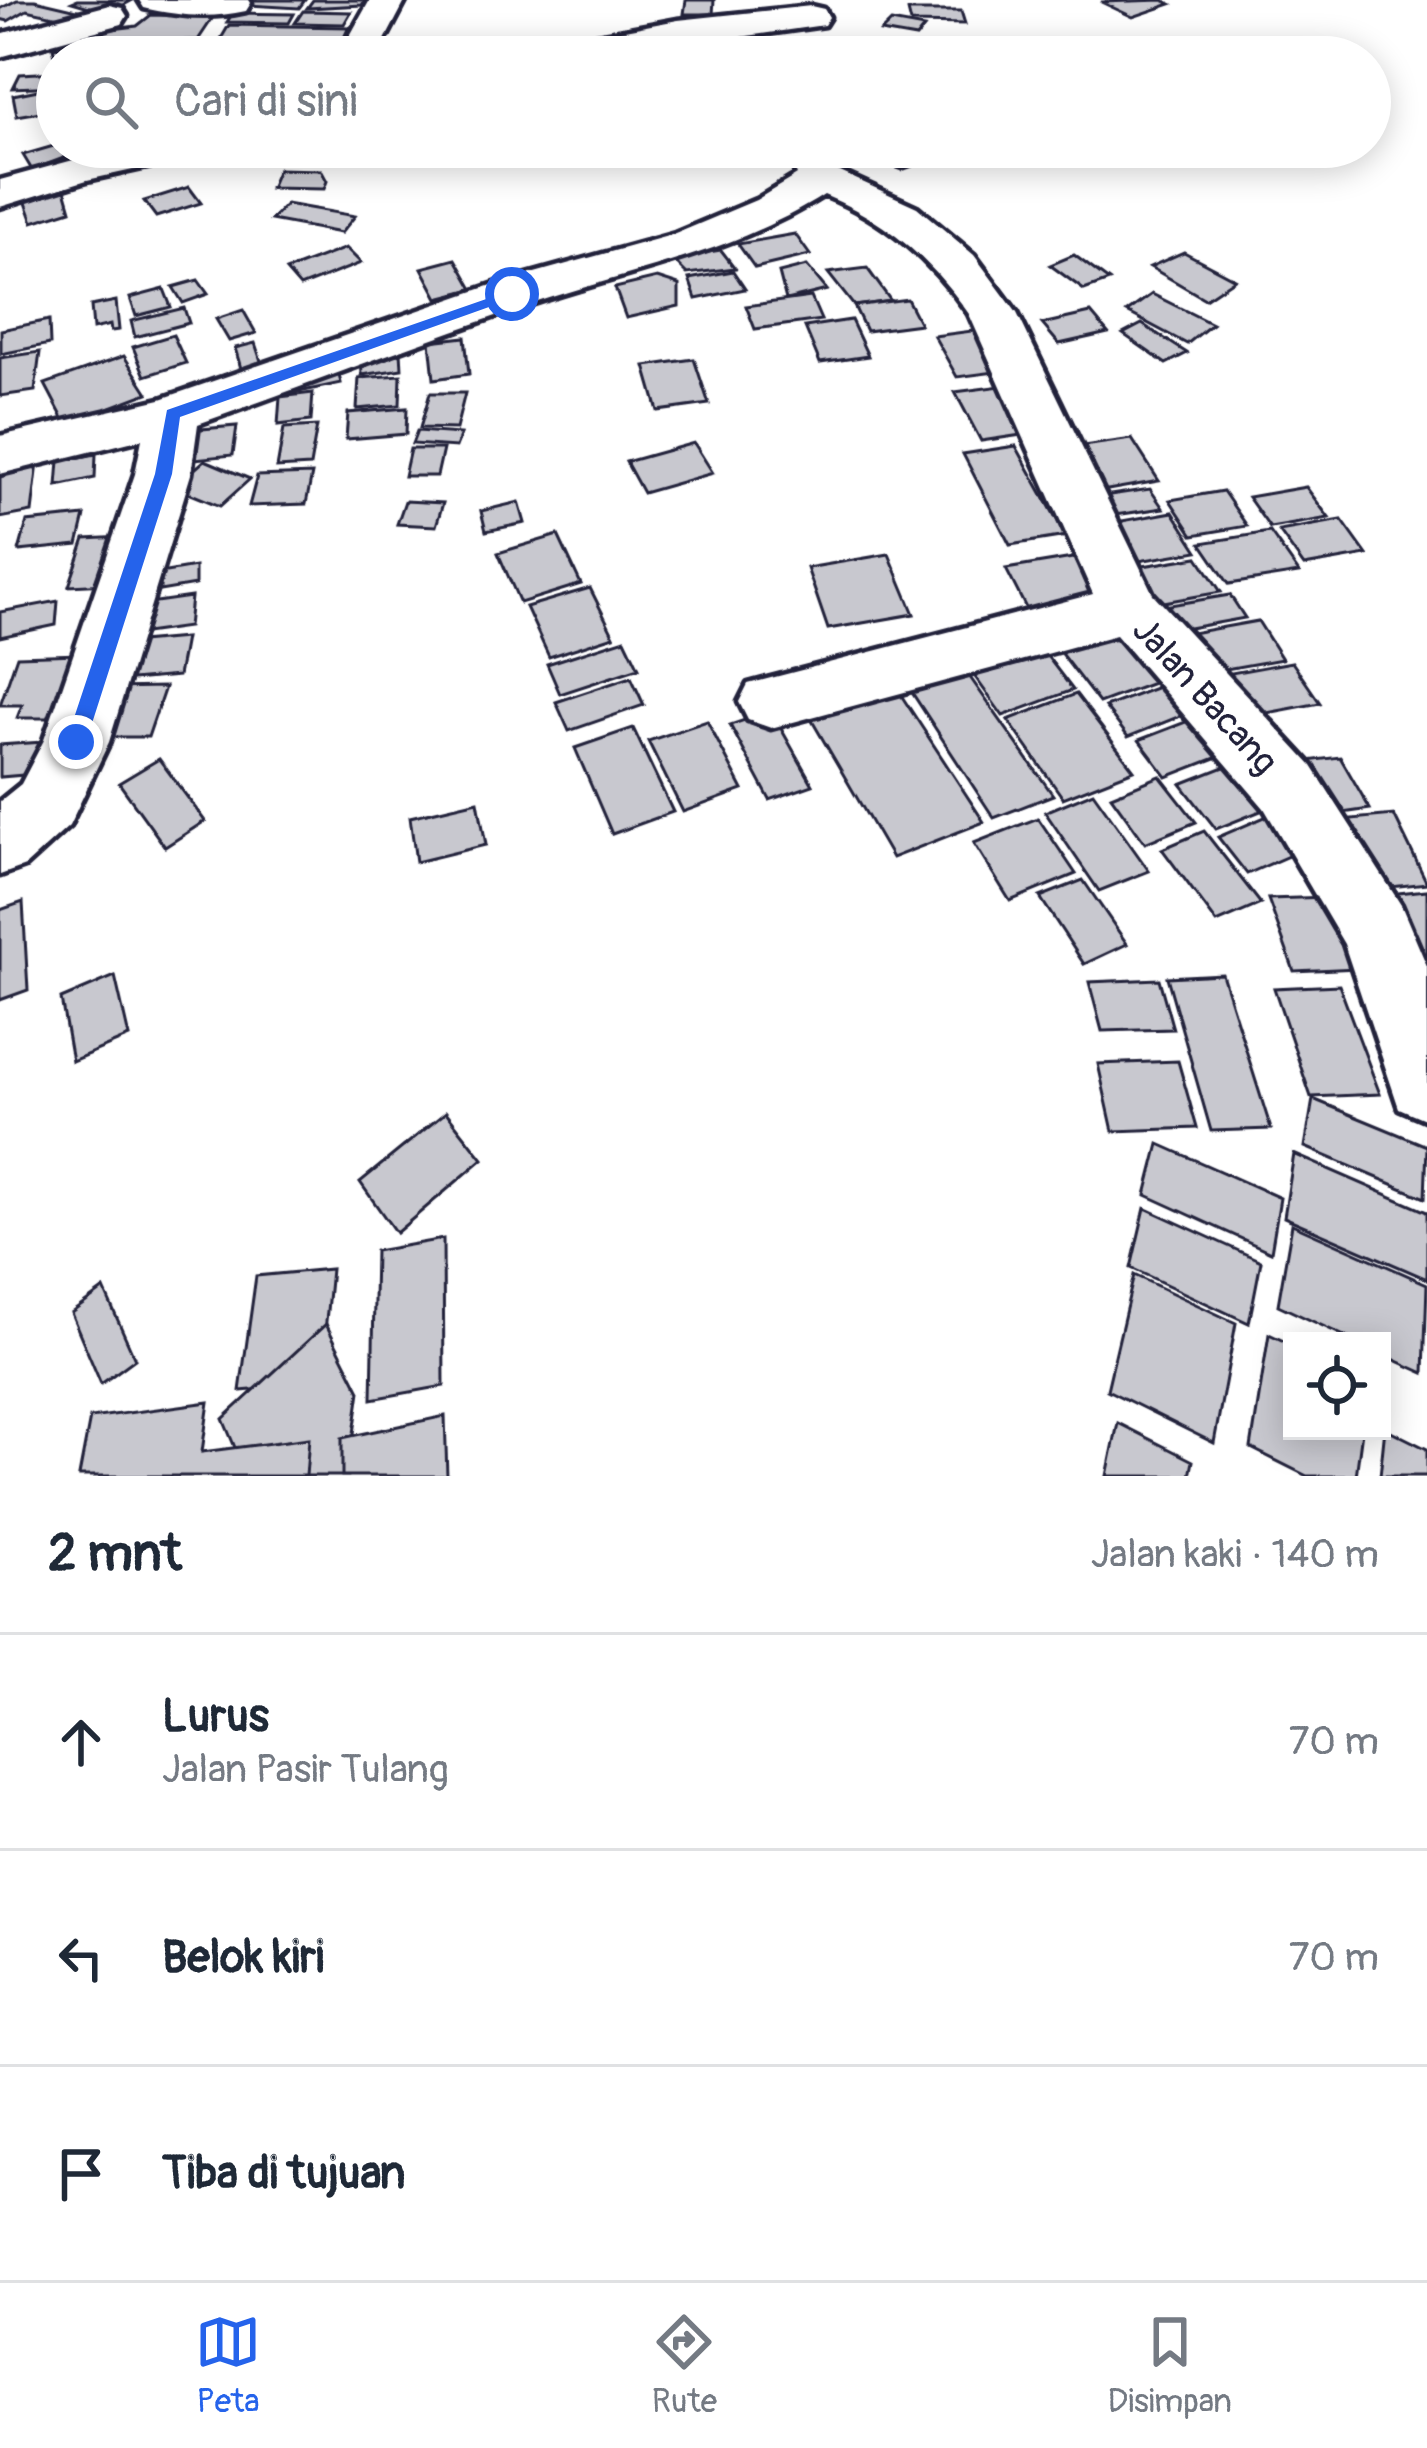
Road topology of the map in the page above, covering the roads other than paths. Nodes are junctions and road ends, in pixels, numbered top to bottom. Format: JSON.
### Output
{"nodes":[{"id":1,"x":158,"y":0,"type":"edge"},
{"id":2,"x":388,"y":0,"type":"edge"},
{"id":3,"x":232,"y":3,"type":"edge"},
{"id":4,"x":805,"y":8,"type":"edge"},
{"id":5,"x":109,"y":16,"type":"dead end"},
{"id":6,"x":36,"y":36,"type":"edge"},
{"id":7,"x":36,"y":36,"type":"edge"},
{"id":8,"x":368,"y":36,"type":"edge"},
{"id":9,"x":651,"y":36,"type":"edge"},
{"id":10,"x":0,"y":46,"type":"edge"},
{"id":11,"x":82,"y":168,"type":"edge"},
{"id":12,"x":809,"y":168,"type":"edge"},
{"id":13,"x":821,"y":168,"type":"edge"},
{"id":14,"x":0,"y":194,"type":"edge"},
{"id":15,"x":173,"y":414,"type":"junction"},
{"id":16,"x":0,"y":455,"type":"edge"},
{"id":17,"x":1129,"y":608,"type":"junction"},
{"id":18,"x":771,"y":702,"type":"dead end"},
{"id":19,"x":15,"y":818,"type":"edge"},
{"id":20,"x":1427,"y":1080,"type":"edge"}],
"edges":[{"from":1,"to":3,"type":"street"},
{"from":2,"to":8,"type":"street"},
{"from":4,"to":9,"type":"street"},
{"from":5,"to":7,"type":"street"},
{"from":6,"to":10,"type":"street"},
{"from":11,"to":14,"type":"street"},
{"from":12,"to":15,"type":"street"},
{"from":13,"to":17,"type":"street","name":"Jalan Bacang"},
{"from":15,"to":16,"type":"street"},
{"from":15,"to":19,"type":"street"},
{"from":17,"to":18,"type":"street"},
{"from":17,"to":20,"type":"street","name":"Jalan Bacang"}]}
